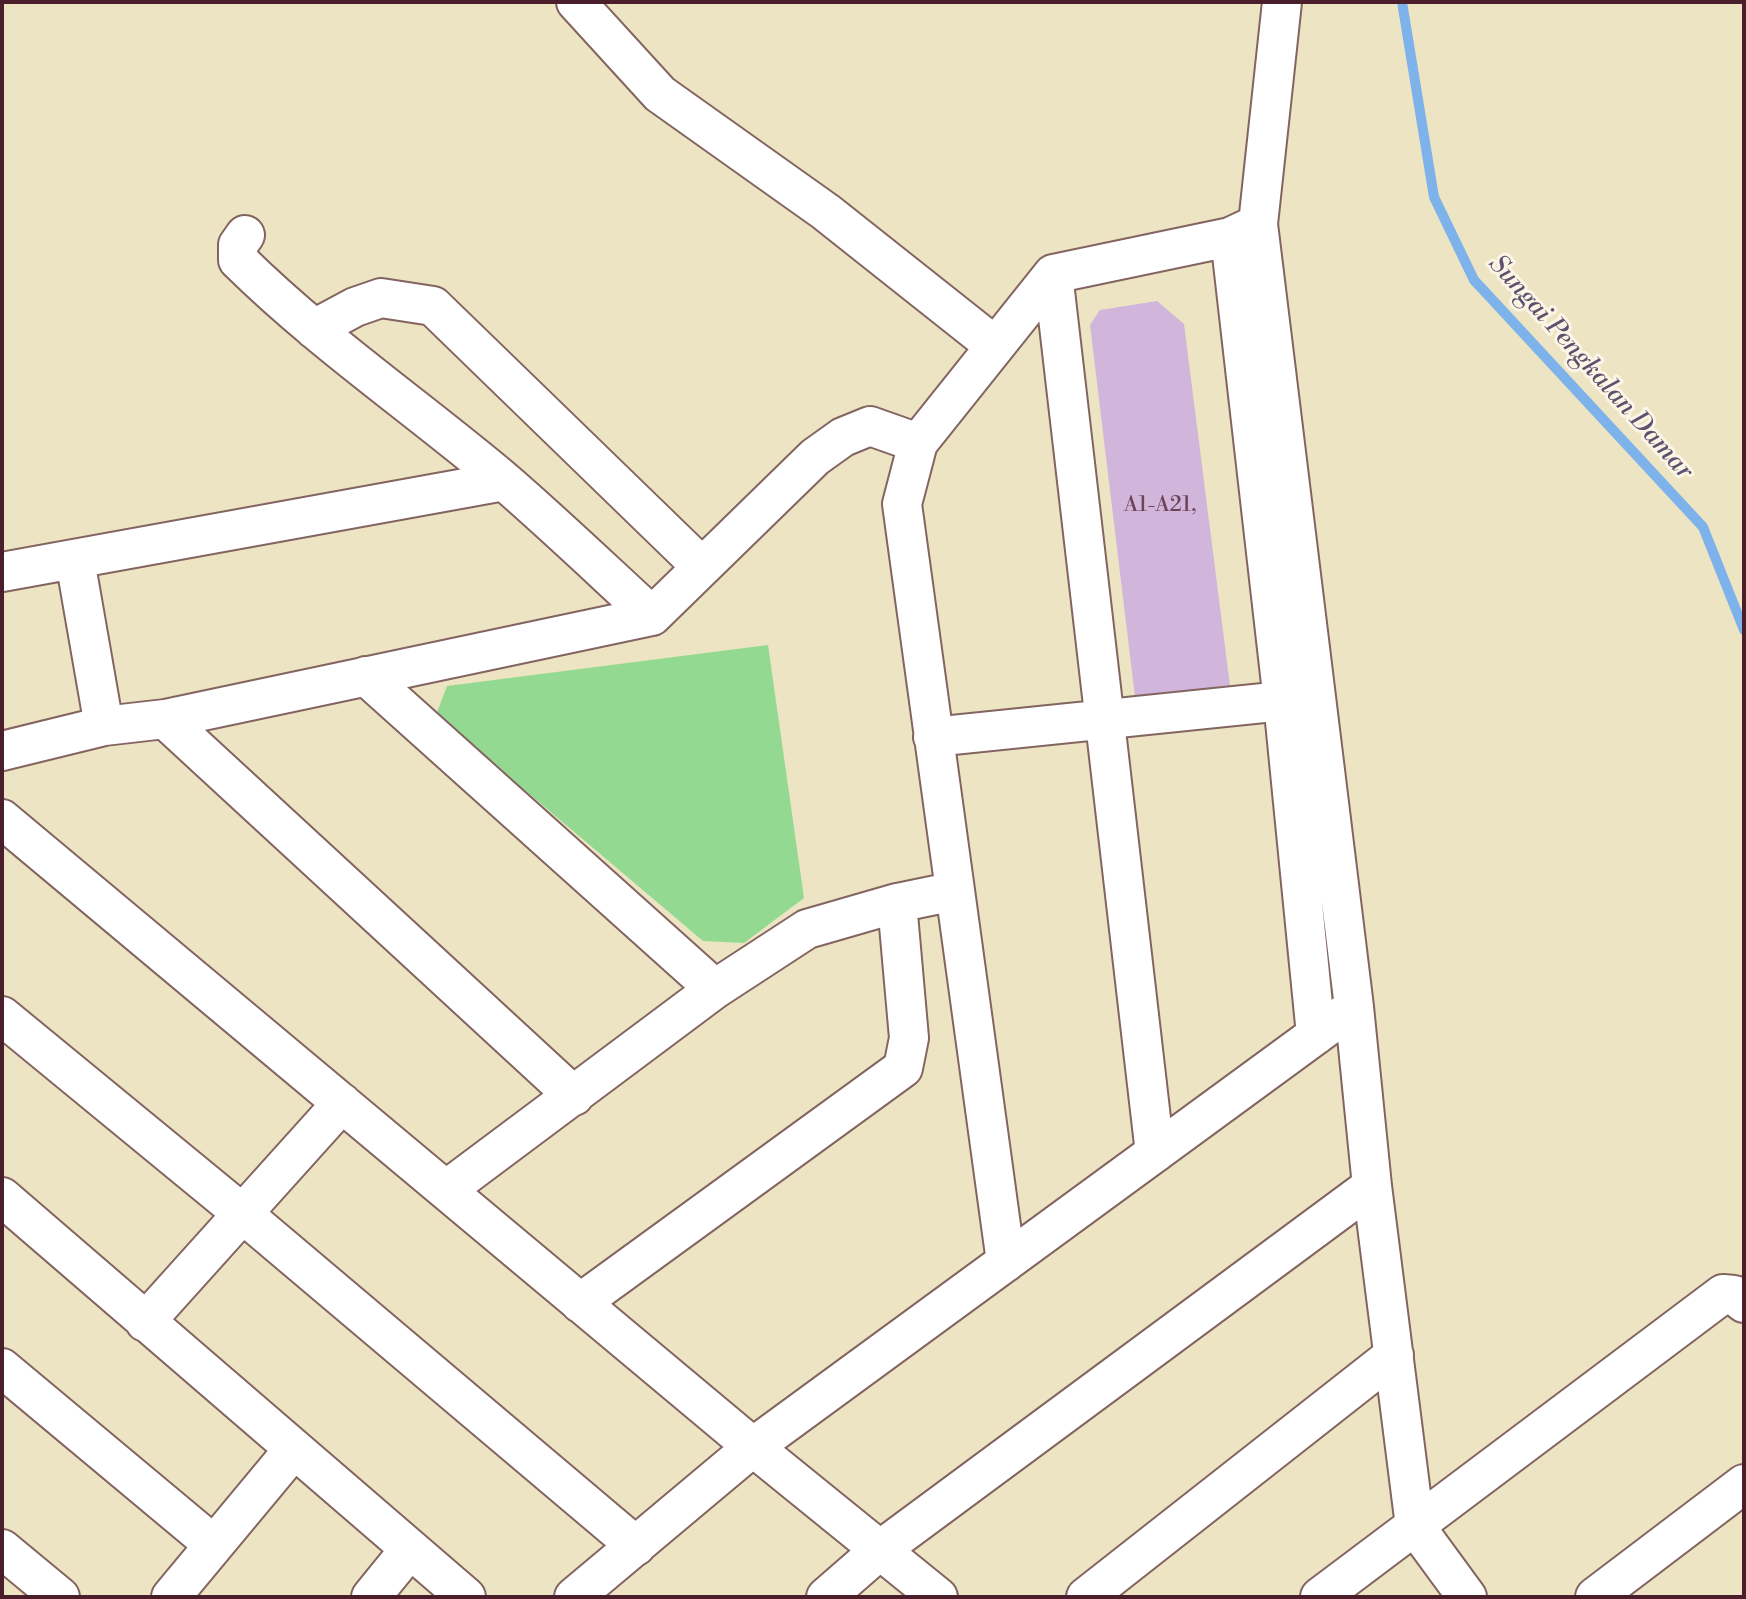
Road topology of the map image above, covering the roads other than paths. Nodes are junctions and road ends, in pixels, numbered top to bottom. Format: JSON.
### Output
{"nodes":[{"id":1,"x":576,"y":2,"type":"edge"},
{"id":2,"x":1282,"y":2,"type":"edge"},
{"id":3,"x":1244,"y":231,"type":"junction"},
{"id":4,"x":245,"y":234,"type":"dead end"},
{"id":5,"x":1053,"y":274,"type":"junction"},
{"id":6,"x":314,"y":329,"type":"junction"},
{"id":7,"x":995,"y":346,"type":"junction"},
{"id":8,"x":918,"y":443,"type":"junction"},
{"id":9,"x":504,"y":481,"type":"junction"},
{"id":10,"x":75,"y":560,"type":"junction"},
{"id":11,"x":702,"y":568,"type":"junction"},
{"id":12,"x":2,"y":572,"type":"edge"},
{"id":13,"x":652,"y":616,"type":"junction"},
{"id":14,"x":366,"y":676,"type":"junction"},
{"id":15,"x":1283,"y":701,"type":"junction"},
{"id":16,"x":1104,"y":718,"type":"junction"},
{"id":17,"x":165,"y":719,"type":"junction"},
{"id":18,"x":104,"y":726,"type":"junction"},
{"id":19,"x":933,"y":737,"type":"junction"},
{"id":20,"x":2,"y":751,"type":"edge"},
{"id":21,"x":2,"y":819,"type":"edge"},
{"id":22,"x":955,"y":891,"type":"junction"},
{"id":23,"x":897,"y":903,"type":"junction"},
{"id":24,"x":715,"y":989,"type":"junction"},
{"id":25,"x":1354,"y":1007,"type":"junction"},
{"id":26,"x":2,"y":1016,"type":"edge"},
{"id":27,"x":1316,"y":1035,"type":"junction"},
{"id":28,"x":574,"y":1096,"type":"junction"},
{"id":29,"x":342,"y":1103,"type":"junction"},
{"id":30,"x":1155,"y":1153,"type":"junction"},
{"id":31,"x":1372,"y":1186,"type":"junction"},
{"id":32,"x":446,"y":1190,"type":"junction"},
{"id":33,"x":5,"y":1206,"type":"edge"},
{"id":34,"x":243,"y":1214,"type":"junction"},
{"id":35,"x":1006,"y":1262,"type":"junction"},
{"id":36,"x":580,"y":1303,"type":"junction"},
{"id":37,"x":1744,"y":1303,"type":"edge"},
{"id":38,"x":145,"y":1322,"type":"junction"},
{"id":39,"x":1394,"y":1354,"type":"junction"},
{"id":40,"x":2,"y":1368,"type":"edge"},
{"id":41,"x":753,"y":1447,"type":"junction"},
{"id":42,"x":294,"y":1449,"type":"junction"},
{"id":43,"x":1744,"y":1484,"type":"edge"},
{"id":44,"x":1415,"y":1525,"type":"junction"},
{"id":45,"x":214,"y":1545,"type":"junction"},
{"id":46,"x":636,"y":1546,"type":"junction"},
{"id":47,"x":2,"y":1549,"type":"edge"},
{"id":48,"x":410,"y":1549,"type":"junction"},
{"id":49,"x":880,"y":1550,"type":"junction"},
{"id":50,"x":60,"y":1597,"type":"edge"},
{"id":51,"x":171,"y":1597,"type":"edge"},
{"id":52,"x":371,"y":1597,"type":"edge"},
{"id":53,"x":466,"y":1597,"type":"edge"},
{"id":54,"x":574,"y":1597,"type":"edge"},
{"id":55,"x":827,"y":1597,"type":"edge"},
{"id":56,"x":938,"y":1597,"type":"edge"},
{"id":57,"x":1086,"y":1597,"type":"edge"},
{"id":58,"x":1320,"y":1597,"type":"edge"},
{"id":59,"x":1467,"y":1597,"type":"edge"},
{"id":60,"x":1595,"y":1597,"type":"edge"}],
"edges":[{"from":1,"to":7,"type":"street"},
{"from":2,"to":3,"type":"street"},
{"from":3,"to":5,"type":"street"},
{"from":3,"to":15,"type":"street"},
{"from":3,"to":25,"type":"street"},
{"from":4,"to":6,"type":"street"},
{"from":5,"to":7,"type":"street"},
{"from":5,"to":16,"type":"street"},
{"from":6,"to":9,"type":"street"},
{"from":6,"to":11,"type":"street"},
{"from":7,"to":8,"type":"street"},
{"from":8,"to":11,"type":"street"},
{"from":8,"to":19,"type":"street"},
{"from":9,"to":10,"type":"street"},
{"from":9,"to":13,"type":"street"},
{"from":10,"to":12,"type":"street"},
{"from":10,"to":18,"type":"street"},
{"from":11,"to":13,"type":"street"},
{"from":13,"to":14,"type":"street"},
{"from":14,"to":17,"type":"street"},
{"from":14,"to":24,"type":"street"},
{"from":15,"to":16,"type":"street"},
{"from":15,"to":27,"type":"street"},
{"from":16,"to":19,"type":"street"},
{"from":16,"to":30,"type":"street"},
{"from":17,"to":18,"type":"street"},
{"from":17,"to":28,"type":"street"},
{"from":18,"to":20,"type":"street"},
{"from":19,"to":22,"type":"street"},
{"from":21,"to":29,"type":"street"},
{"from":22,"to":23,"type":"street"},
{"from":22,"to":35,"type":"street"},
{"from":23,"to":24,"type":"street"},
{"from":23,"to":36,"type":"street"},
{"from":24,"to":28,"type":"street"},
{"from":25,"to":27,"type":"street"},
{"from":25,"to":31,"type":"street"},
{"from":26,"to":34,"type":"street"},
{"from":27,"to":30,"type":"street"},
{"from":28,"to":32,"type":"street"},
{"from":29,"to":32,"type":"street"},
{"from":29,"to":34,"type":"street"},
{"from":30,"to":35,"type":"street"},
{"from":31,"to":39,"type":"street"},
{"from":31,"to":49,"type":"street"},
{"from":32,"to":36,"type":"street"},
{"from":33,"to":38,"type":"street"},
{"from":34,"to":38,"type":"street"},
{"from":34,"to":46,"type":"street"},
{"from":35,"to":41,"type":"street"},
{"from":36,"to":41,"type":"street"},
{"from":37,"to":44,"type":"street"},
{"from":38,"to":42,"type":"street"},
{"from":39,"to":44,"type":"street"},
{"from":39,"to":57,"type":"street"},
{"from":40,"to":45,"type":"street"},
{"from":41,"to":46,"type":"street"},
{"from":41,"to":49,"type":"street"},
{"from":42,"to":45,"type":"street"},
{"from":42,"to":48,"type":"street"},
{"from":43,"to":60,"type":"street"},
{"from":44,"to":58,"type":"street"},
{"from":44,"to":59,"type":"street"},
{"from":45,"to":51,"type":"street"},
{"from":46,"to":54,"type":"street"},
{"from":47,"to":50,"type":"street"},
{"from":48,"to":52,"type":"street"},
{"from":48,"to":53,"type":"street"},
{"from":49,"to":55,"type":"street"},
{"from":49,"to":56,"type":"street"}]}
